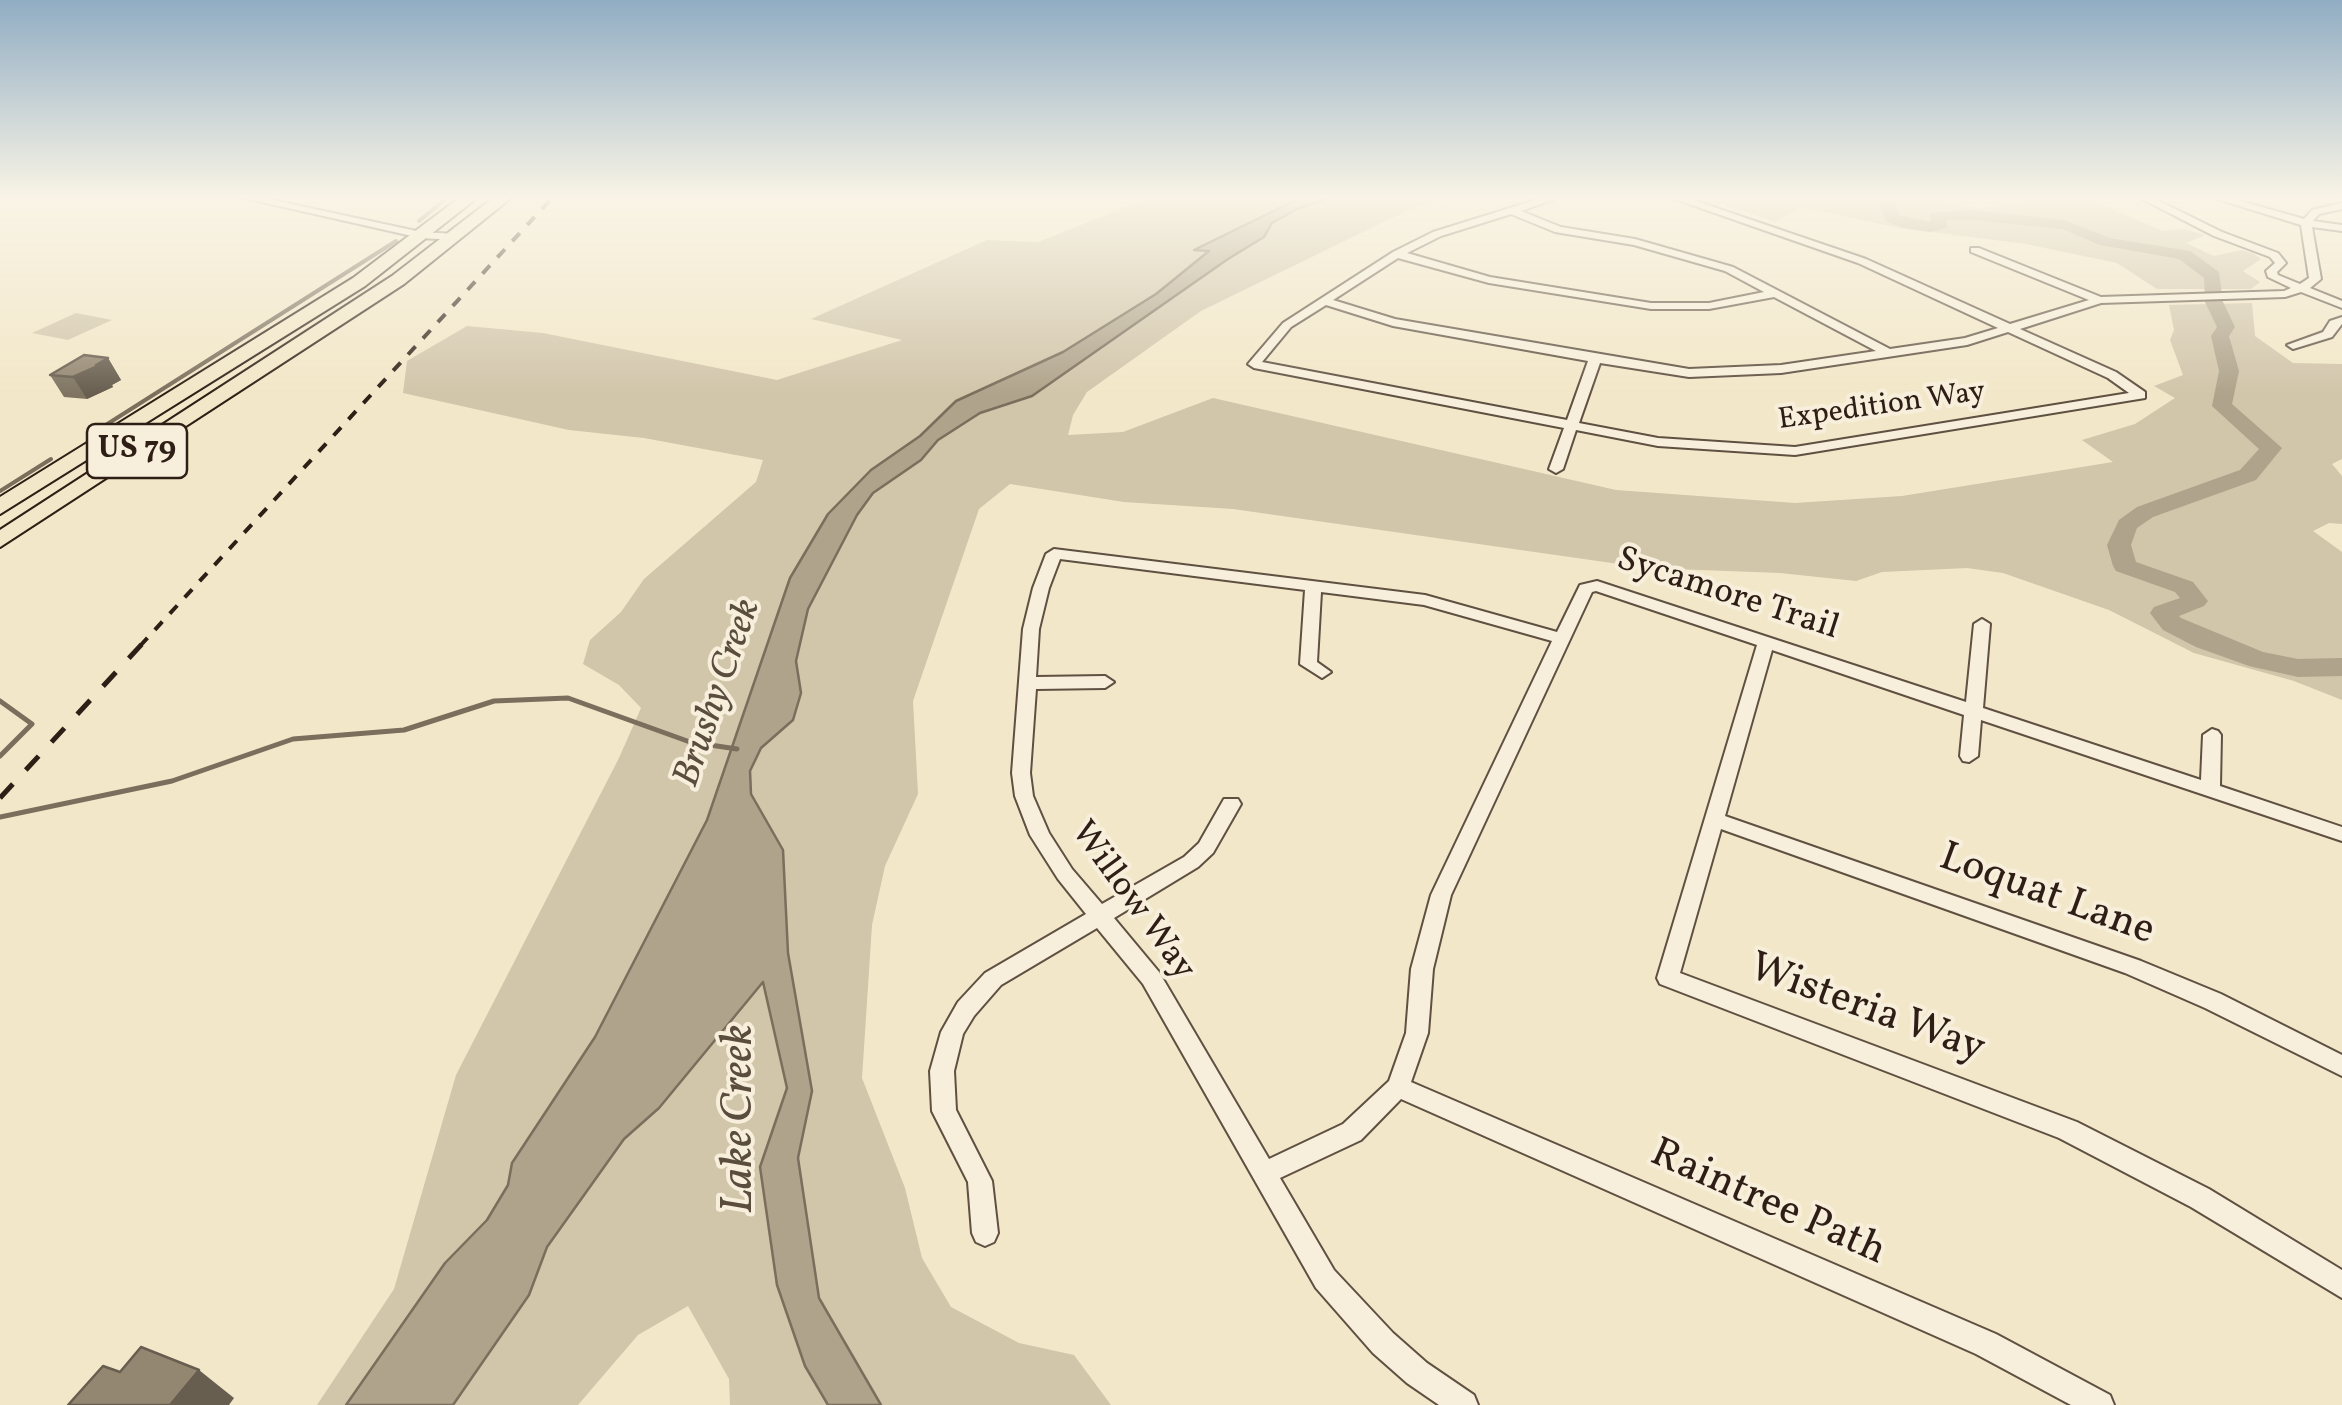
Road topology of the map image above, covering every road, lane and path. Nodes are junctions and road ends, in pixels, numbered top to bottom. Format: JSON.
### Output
{"nodes":[{"id":1,"x":383,"y":264,"type":"edge"},
{"id":2,"x":418,"y":264,"type":"edge"},
{"id":3,"x":1382,"y":264,"type":"edge"},
{"id":4,"x":1431,"y":264,"type":"edge"},
{"id":5,"x":1712,"y":264,"type":"edge"},
{"id":6,"x":1870,"y":264,"type":"edge"},
{"id":7,"x":2010,"y":264,"type":"edge"},
{"id":8,"x":2280,"y":264,"type":"edge"},
{"id":9,"x":2313,"y":264,"type":"edge"},
{"id":10,"x":2301,"y":289,"type":"junction"},
{"id":11,"x":1777,"y":293,"type":"junction"},
{"id":12,"x":2100,"y":300,"type":"junction"},
{"id":13,"x":1324,"y":301,"type":"junction"},
{"id":14,"x":2342,"y":304,"type":"edge"},
{"id":15,"x":2342,"y":320,"type":"edge"},
{"id":16,"x":2013,"y":327,"type":"junction"},
{"id":17,"x":2293,"y":345,"type":"dead end"},
{"id":18,"x":1892,"y":354,"type":"junction"},
{"id":19,"x":1596,"y":359,"type":"junction"},
{"id":20,"x":1572,"y":426,"type":"junction"},
{"id":21,"x":1556,"y":468,"type":"dead end"},
{"id":22,"x":0,"y":507,"type":"edge"},
{"id":23,"x":0,"y":540,"type":"edge"},
{"id":24,"x":1313,"y":588,"type":"junction"},
{"id":25,"x":1982,"y":624,"type":"dead end"},
{"id":26,"x":1559,"y":638,"type":"junction"},
{"id":27,"x":1766,"y":642,"type":"junction"},
{"id":28,"x":1322,"y":672,"type":"dead end"},
{"id":29,"x":1105,"y":682,"type":"dead end"},
{"id":30,"x":1027,"y":683,"type":"junction"},
{"id":31,"x":1972,"y":710,"type":"junction"},
{"id":32,"x":2212,"y":736,"type":"dead end"},
{"id":33,"x":1969,"y":756,"type":"dead end"},
{"id":34,"x":2210,"y":790,"type":"junction"},
{"id":35,"x":1231,"y":804,"type":"dead end"},
{"id":36,"x":1716,"y":820,"type":"junction"},
{"id":37,"x":2342,"y":834,"type":"edge"},
{"id":38,"x":1100,"y":915,"type":"junction"},
{"id":39,"x":2342,"y":1066,"type":"edge"},
{"id":40,"x":1398,"y":1087,"type":"junction"},
{"id":41,"x":1264,"y":1173,"type":"junction"},
{"id":42,"x":985,"y":1233,"type":"dead end"},
{"id":43,"x":2342,"y":1285,"type":"edge"},
{"id":44,"x":1464,"y":1405,"type":"edge"},
{"id":45,"x":2100,"y":1405,"type":"edge"}],
"edges":[{"from":1,"to":22,"type":"highway","number":"US 79"},
{"from":2,"to":23,"type":"highway","number":"US 79"},
{"from":3,"to":13,"type":"street"},
{"from":4,"to":11,"type":"street"},
{"from":5,"to":11,"type":"street"},
{"from":6,"to":16,"type":"street"},
{"from":7,"to":12,"type":"street"},
{"from":8,"to":10,"type":"street"},
{"from":9,"to":10,"type":"street"},
{"from":10,"to":12,"type":"street"},
{"from":10,"to":14,"type":"street"},
{"from":11,"to":18,"type":"street"},
{"from":12,"to":16,"type":"street"},
{"from":13,"to":19,"type":"street"},
{"from":13,"to":20,"type":"street","name":"Expedition Way"},
{"from":15,"to":17,"type":"street"},
{"from":16,"to":18,"type":"street"},
{"from":16,"to":20,"type":"street","name":"Expedition Way"},
{"from":18,"to":19,"type":"street"},
{"from":19,"to":20,"type":"street"},
{"from":20,"to":21,"type":"street"},
{"from":24,"to":26,"type":"street","name":"Willow Way"},
{"from":24,"to":28,"type":"street"},
{"from":24,"to":30,"type":"street","name":"Willow Way"},
{"from":25,"to":31,"type":"street"},
{"from":26,"to":27,"type":"street","name":"Sycamore Trail"},
{"from":26,"to":40,"type":"street","name":"Sycamore Trail"},
{"from":27,"to":31,"type":"street","name":"Sycamore Trail"},
{"from":27,"to":36,"type":"street","name":"Wisteria Way"},
{"from":29,"to":30,"type":"street"},
{"from":30,"to":38,"type":"street","name":"Willow Way"},
{"from":31,"to":33,"type":"street"},
{"from":31,"to":34,"type":"street","name":"Sycamore Trail"},
{"from":32,"to":34,"type":"street"},
{"from":34,"to":37,"type":"street","name":"Sycamore Trail"},
{"from":35,"to":38,"type":"street"},
{"from":36,"to":39,"type":"street","name":"Loquat Lane"},
{"from":36,"to":43,"type":"street","name":"Wisteria Way"},
{"from":38,"to":41,"type":"street","name":"Willow Way"},
{"from":38,"to":42,"type":"street"},
{"from":40,"to":41,"type":"street","name":"Sycamore Trail"},
{"from":40,"to":45,"type":"street","name":"Raintree Path"},
{"from":41,"to":44,"type":"street","name":"Willow Way"}]}
